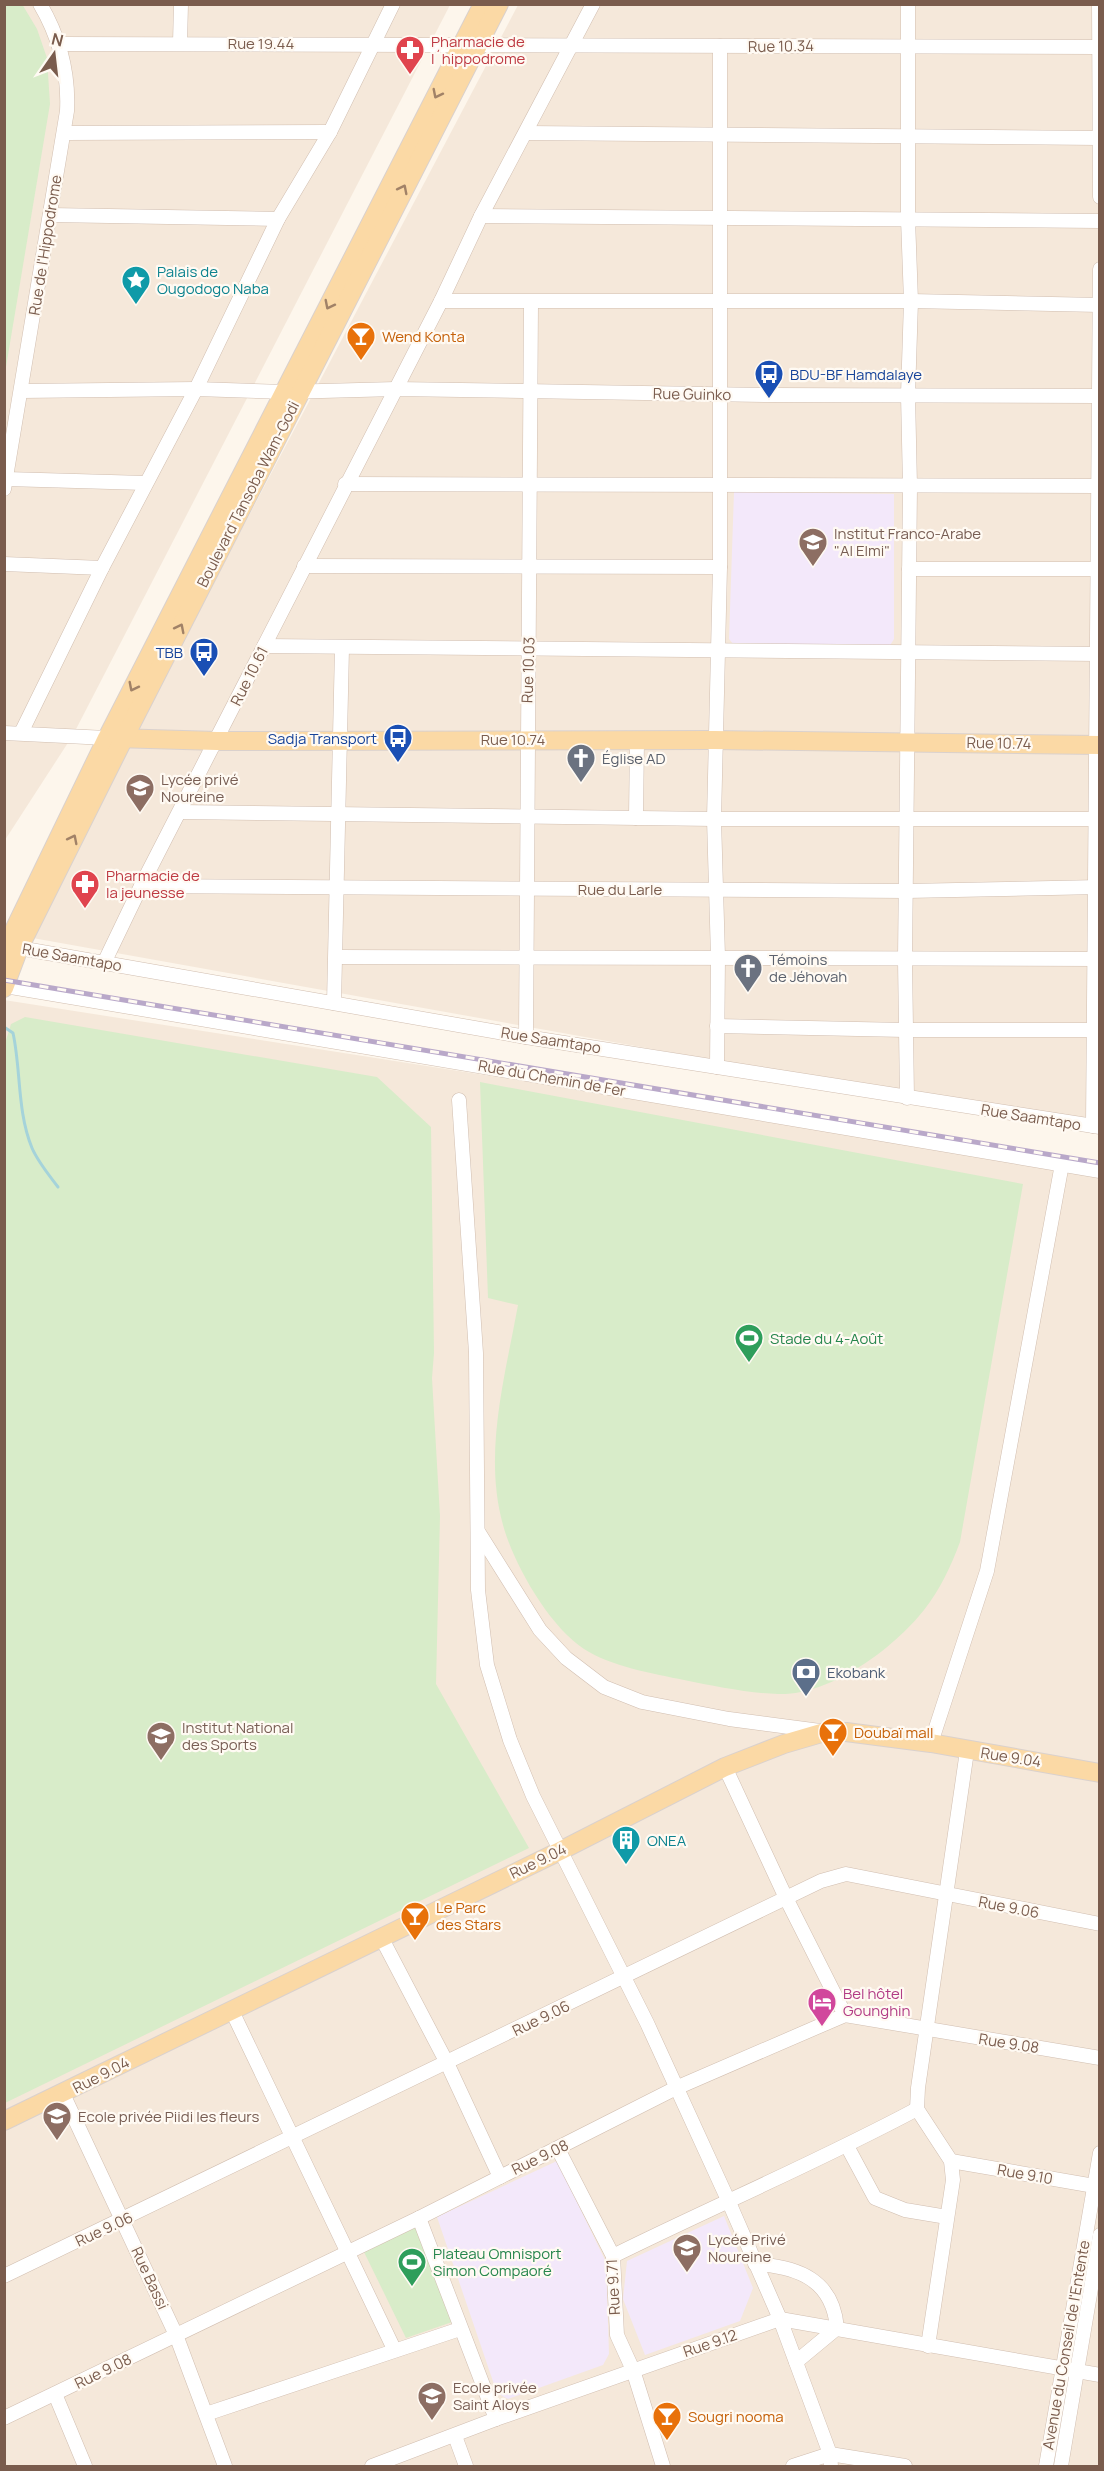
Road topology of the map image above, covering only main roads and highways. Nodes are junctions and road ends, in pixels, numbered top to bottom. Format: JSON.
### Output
{"nodes":[{"id":1,"x":483,"y":4,"type":"edge"},
{"id":2,"x":499,"y":4,"type":"edge"},
{"id":3,"x":470,"y":44,"type":"junction"},
{"id":4,"x":116,"y":738,"type":"junction"},
{"id":5,"x":1098,"y":745,"type":"edge"},
{"id":6,"x":9,"y":947,"type":"edge"},
{"id":7,"x":5,"y":987,"type":"edge"},
{"id":8,"x":1100,"y":1773,"type":"edge"},
{"id":9,"x":4,"y":2121,"type":"edge"}],
"edges":[{"from":1,"to":3,"type":"main road","name":"Boulevard Tansoba Wam-Godi"},
{"from":2,"to":3,"type":"main road","name":"Boulevard Tansoba Wam-Godi"},
{"from":3,"to":4,"type":"main road","name":"Boulevard Tansoba Wam-Godi"},
{"from":4,"to":5,"type":"main road","name":"Rue 10.74"},
{"from":4,"to":6,"type":"main road","name":"Boulevard Tansoba Wam-Godi"},
{"from":6,"to":7,"type":"main road","name":"Boulevard Tansoba Wam-Godi"},
{"from":8,"to":9,"type":"main road","name":"Rue 9.04"}]}
